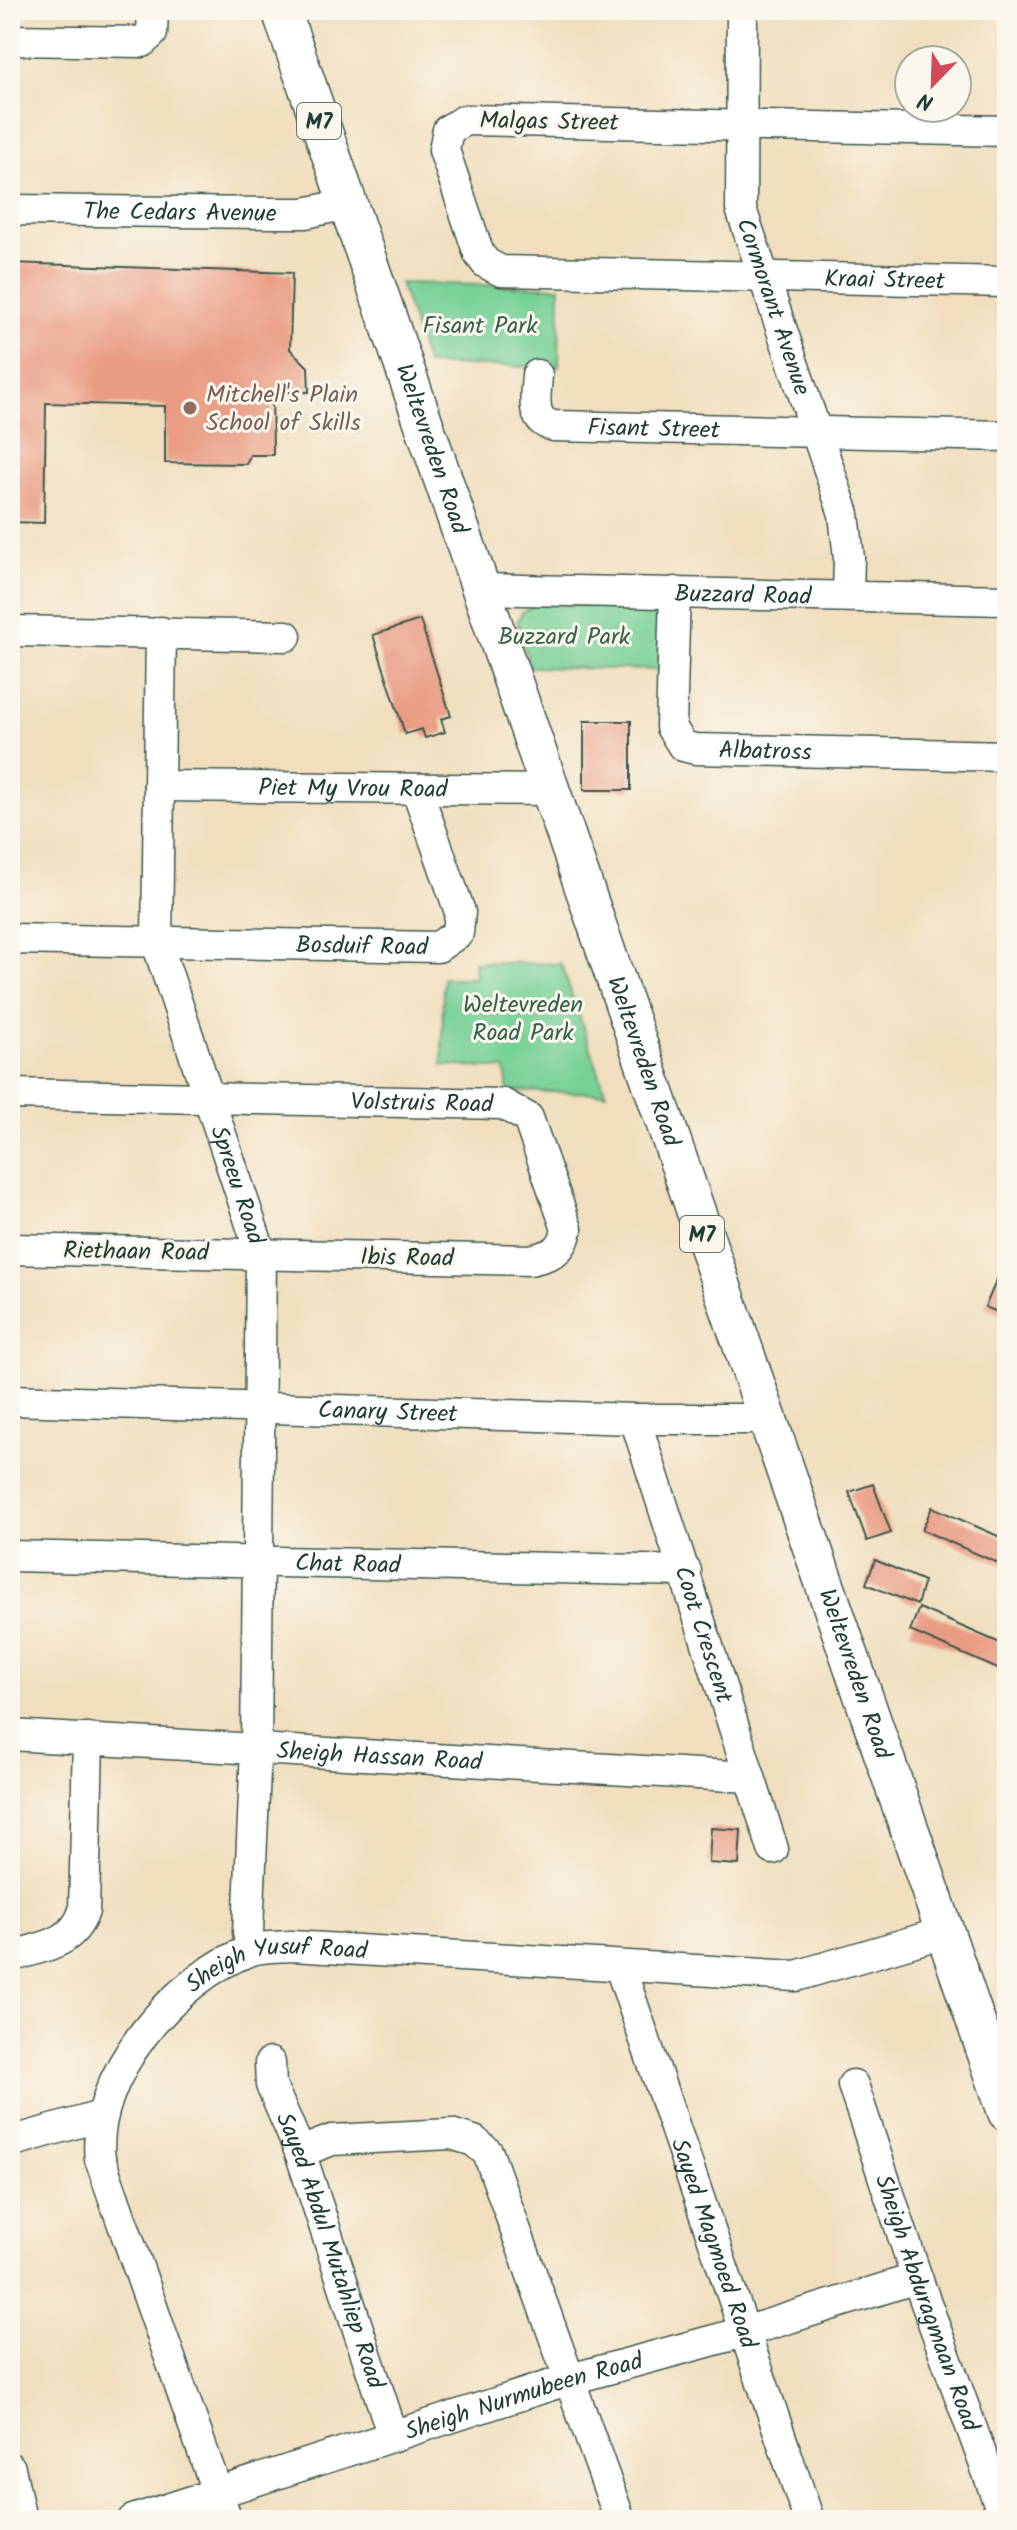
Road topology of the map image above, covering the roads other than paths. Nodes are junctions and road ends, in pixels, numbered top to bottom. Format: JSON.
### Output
{"nodes":[{"id":1,"x":153,"y":10,"type":"edge"},
{"id":2,"x":281,"y":10,"type":"edge"},
{"id":3,"x":742,"y":10,"type":"edge"},
{"id":4,"x":10,"y":40,"type":"edge"},
{"id":5,"x":740,"y":124,"type":"junction"},
{"id":6,"x":1007,"y":131,"type":"edge"},
{"id":7,"x":347,"y":204,"type":"junction"},
{"id":8,"x":10,"y":210,"type":"edge"},
{"id":9,"x":764,"y":278,"type":"junction"},
{"id":10,"x":1007,"y":282,"type":"edge"},
{"id":11,"x":537,"y":375,"type":"dead end"},
{"id":12,"x":817,"y":432,"type":"junction"},
{"id":13,"x":1007,"y":436,"type":"edge"},
{"id":14,"x":479,"y":589,"type":"junction"},
{"id":15,"x":675,"y":592,"type":"junction"},
{"id":16,"x":848,"y":596,"type":"junction"},
{"id":17,"x":1007,"y":600,"type":"edge"},
{"id":18,"x":10,"y":631,"type":"edge"},
{"id":19,"x":161,"y":632,"type":"junction"},
{"id":20,"x":286,"y":636,"type":"dead end"},
{"id":21,"x":1007,"y":756,"type":"edge"},
{"id":22,"x":159,"y":786,"type":"junction"},
{"id":23,"x":417,"y":790,"type":"junction"},
{"id":24,"x":548,"y":790,"type":"junction"},
{"id":25,"x":10,"y":939,"type":"edge"},
{"id":26,"x":157,"y":943,"type":"junction"},
{"id":27,"x":10,"y":1094,"type":"edge"},
{"id":28,"x":210,"y":1097,"type":"junction"},
{"id":29,"x":10,"y":1249,"type":"edge"},
{"id":30,"x":261,"y":1254,"type":"junction"},
{"id":31,"x":552,"y":1255,"type":"joint"},
{"id":32,"x":10,"y":1400,"type":"edge"},
{"id":33,"x":262,"y":1407,"type":"junction"},
{"id":34,"x":635,"y":1419,"type":"junction"},
{"id":35,"x":766,"y":1419,"type":"junction"},
{"id":36,"x":10,"y":1556,"type":"edge"},
{"id":37,"x":259,"y":1562,"type":"junction"},
{"id":38,"x":686,"y":1571,"type":"junction"},
{"id":39,"x":10,"y":1735,"type":"edge"},
{"id":40,"x":88,"y":1739,"type":"junction"},
{"id":41,"x":256,"y":1748,"type":"junction"},
{"id":42,"x":750,"y":1777,"type":"junction"},
{"id":43,"x":773,"y":1849,"type":"dead end"},
{"id":44,"x":945,"y":1932,"type":"junction"},
{"id":45,"x":251,"y":1950,"type":"junction"},
{"id":46,"x":10,"y":1957,"type":"edge"},
{"id":47,"x":620,"y":1967,"type":"junction"},
{"id":48,"x":270,"y":2063,"type":"dead end"},
{"id":49,"x":853,"y":2085,"type":"dead end"},
{"id":50,"x":1007,"y":2112,"type":"edge"},
{"id":51,"x":101,"y":2116,"type":"junction"},
{"id":52,"x":10,"y":2142,"type":"edge"},
{"id":53,"x":300,"y":2152,"type":"junction"},
{"id":54,"x":917,"y":2278,"type":"junction"},
{"id":55,"x":744,"y":2332,"type":"junction"},
{"id":56,"x":567,"y":2380,"type":"junction"},
{"id":57,"x":393,"y":2436,"type":"junction"},
{"id":58,"x":10,"y":2468,"type":"edge"},
{"id":59,"x":222,"y":2506,"type":"edge"},
{"id":60,"x":21,"y":2520,"type":"edge"},
{"id":61,"x":133,"y":2520,"type":"edge"},
{"id":62,"x":620,"y":2520,"type":"edge"},
{"id":63,"x":809,"y":2520,"type":"edge"},
{"id":64,"x":1005,"y":2520,"type":"edge"}],
"edges":[{"from":1,"to":4,"type":"street"},
{"from":2,"to":7,"type":"main road","name":"Weltevreden Road","number":"M7"},
{"from":3,"to":5,"type":"street","name":"Cormorant Avenue"},
{"from":5,"to":6,"type":"street","name":"Malgas Street"},
{"from":5,"to":9,"type":"street","name":"Cormorant Avenue"},
{"from":5,"to":9,"type":"street","name":"Malgas Street"},
{"from":7,"to":8,"type":"street","name":"The Cedars Avenue"},
{"from":7,"to":14,"type":"main road","name":"Weltevreden Road","number":"M7"},
{"from":9,"to":10,"type":"street","name":"Kraai Street"},
{"from":9,"to":12,"type":"street","name":"Cormorant Avenue"},
{"from":11,"to":12,"type":"street","name":"Fisant Street"},
{"from":12,"to":13,"type":"street"},
{"from":12,"to":16,"type":"street","name":"Cormorant Avenue"},
{"from":14,"to":15,"type":"street","name":"Buzzard Road"},
{"from":14,"to":24,"type":"main road","name":"Weltevreden Road","number":"M7"},
{"from":15,"to":16,"type":"street","name":"Buzzard Road"},
{"from":15,"to":21,"type":"street","name":"Albatross"},
{"from":16,"to":17,"type":"street","name":"Buzzard Road"},
{"from":18,"to":19,"type":"street"},
{"from":19,"to":20,"type":"street"},
{"from":19,"to":22,"type":"street","name":"Spreeu Road"},
{"from":22,"to":23,"type":"street","name":"Piet My Vrou Road"},
{"from":22,"to":26,"type":"street","name":"Spreeu Road"},
{"from":23,"to":24,"type":"street","name":"Piet My Vrou Road"},
{"from":23,"to":26,"type":"street","name":"Bosduif Road"},
{"from":24,"to":35,"type":"main road","name":"Weltevreden Road","number":"M7"},
{"from":25,"to":26,"type":"street"},
{"from":26,"to":28,"type":"street","name":"Spreeu Road"},
{"from":27,"to":28,"type":"street"},
{"from":28,"to":30,"type":"street","name":"Spreeu Road"},
{"from":28,"to":31,"type":"street","name":"Volstruis Road"},
{"from":29,"to":30,"type":"street","name":"Riethaan Road"},
{"from":30,"to":31,"type":"street","name":"Ibis Road"},
{"from":30,"to":33,"type":"street","name":"Spreeu Road"},
{"from":32,"to":33,"type":"street","name":"Canary Street"},
{"from":33,"to":34,"type":"street","name":"Canary Street"},
{"from":33,"to":37,"type":"street","name":"Spreeu Road"},
{"from":34,"to":35,"type":"street","name":"Canary Street"},
{"from":34,"to":38,"type":"street","name":"Coot Crescent"},
{"from":35,"to":44,"type":"main road","name":"Weltevreden Road","number":"M7"},
{"from":36,"to":37,"type":"street","name":"Chat Road"},
{"from":37,"to":38,"type":"street","name":"Chat Road"},
{"from":37,"to":41,"type":"street","name":"Spreeu Road"},
{"from":38,"to":42,"type":"street","name":"Coot Crescent"},
{"from":39,"to":40,"type":"street","name":"Sheigh Hassan Road"},
{"from":40,"to":41,"type":"street","name":"Sheigh Hassan Road"},
{"from":40,"to":46,"type":"street"},
{"from":41,"to":42,"type":"street","name":"Sheigh Hassan Road"},
{"from":41,"to":45,"type":"street","name":"Spreeu Road"},
{"from":42,"to":43,"type":"street","name":"Coot Crescent"},
{"from":44,"to":47,"type":"street","name":"Sheigh Yusuf Road"},
{"from":44,"to":50,"type":"main road","name":"Weltevreden Road","number":"M7"},
{"from":45,"to":47,"type":"street","name":"Sheigh Yusuf Road"},
{"from":45,"to":51,"type":"street","name":"Sheigh Yusuf Road"},
{"from":47,"to":55,"type":"street","name":"Sayed Magmoed Road"},
{"from":48,"to":53,"type":"street","name":"Sayed Abdul Mutahliep Road"},
{"from":49,"to":54,"type":"street","name":"Sheigh Abduragmaan Road"},
{"from":51,"to":52,"type":"street"},
{"from":51,"to":59,"type":"street","name":"Sheigh Yusuf Road"},
{"from":53,"to":56,"type":"street"},
{"from":53,"to":57,"type":"street","name":"Sayed Abdul Mutahliep Road"},
{"from":54,"to":55,"type":"street","name":"Sheigh Nurmubeen Road"},
{"from":54,"to":64,"type":"street","name":"Sheigh Abduragmaan Road"},
{"from":55,"to":56,"type":"street","name":"Sheigh Nurmubeen Road"},
{"from":55,"to":63,"type":"street","name":"Sayed Magmoed Road"},
{"from":56,"to":57,"type":"street","name":"Sheigh Nurmubeen Road"},
{"from":56,"to":62,"type":"street"},
{"from":57,"to":59,"type":"street","name":"Sheigh Nurmubeen Road"},
{"from":58,"to":60,"type":"street"},
{"from":59,"to":61,"type":"street","name":"Sheigh Nurmubeen Road"}]}
